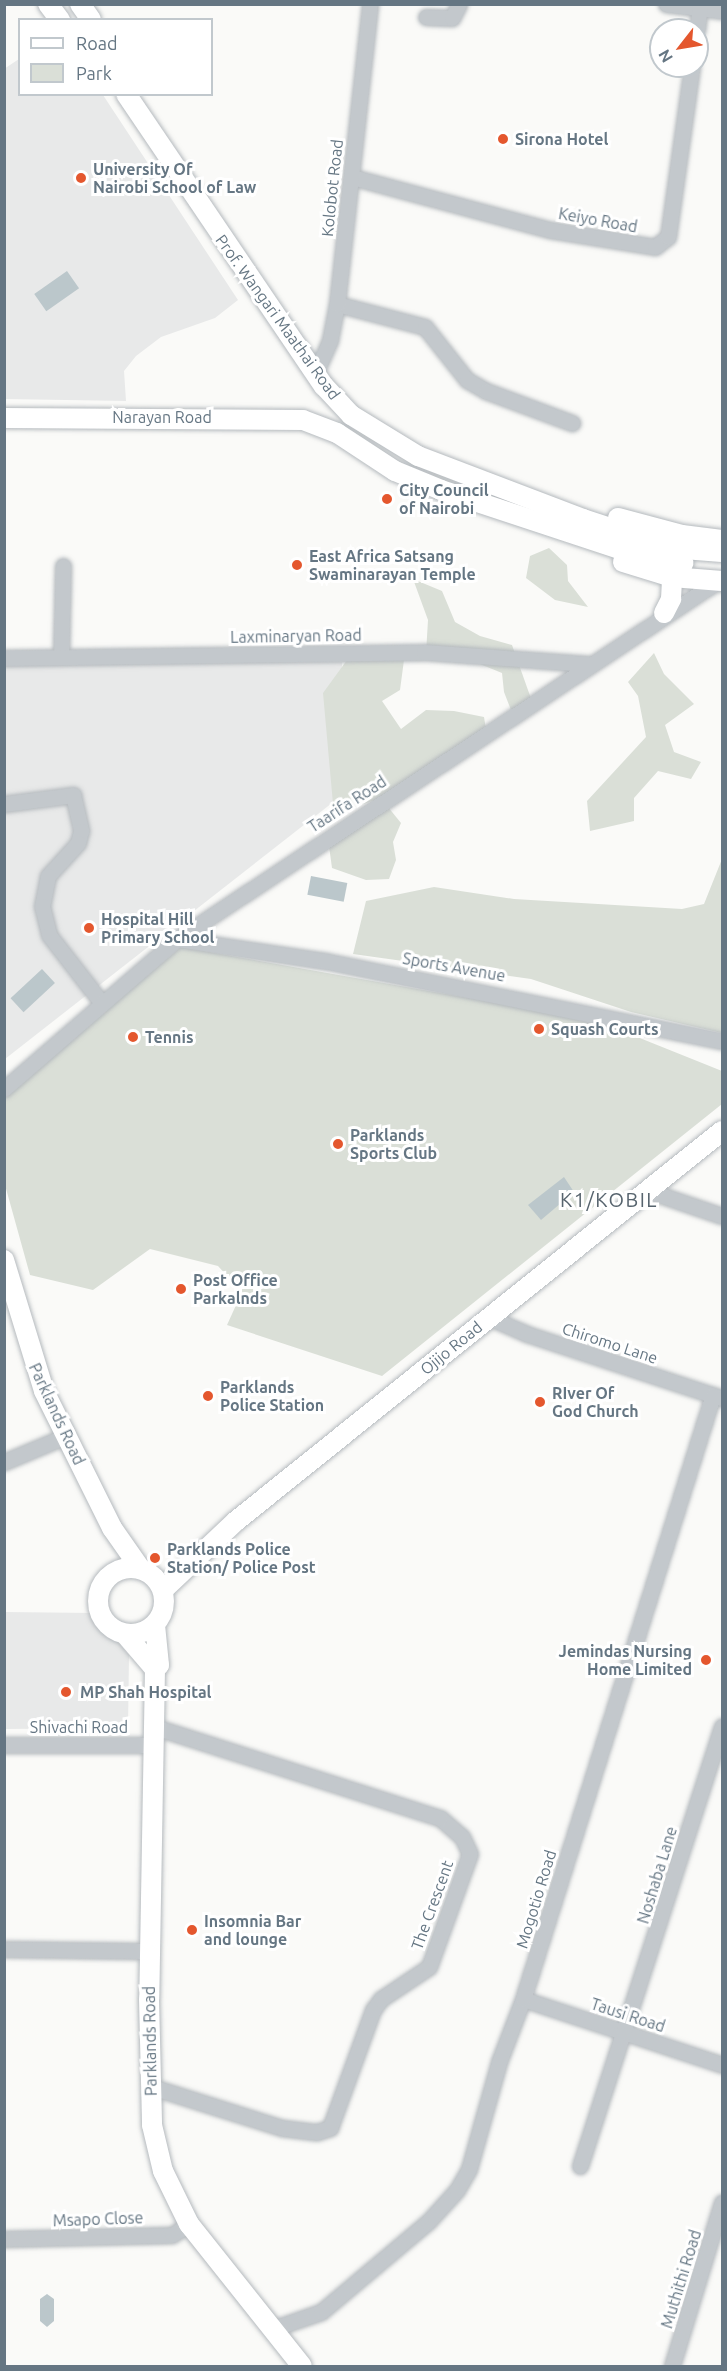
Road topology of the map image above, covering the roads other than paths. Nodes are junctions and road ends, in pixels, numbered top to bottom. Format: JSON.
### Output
{"nodes":[{"id":1,"x":48,"y":4,"type":"edge"},
{"id":2,"x":64,"y":4,"type":"edge"},
{"id":3,"x":80,"y":4,"type":"edge"},
{"id":4,"x":370,"y":4,"type":"edge"},
{"id":5,"x":459,"y":4,"type":"edge"},
{"id":6,"x":666,"y":4,"type":"edge"},
{"id":7,"x":700,"y":7,"type":"edge"},
{"id":8,"x":723,"y":11,"type":"edge"},
{"id":9,"x":426,"y":17,"type":"dead end"},
{"id":10,"x":58,"y":18,"type":"edge"},
{"id":11,"x":74,"y":18,"type":"edge"},
{"id":12,"x":90,"y":18,"type":"edge"},
{"id":13,"x":690,"y":78,"type":"edge"},
{"id":14,"x":115,"y":96,"type":"edge"},
{"id":15,"x":140,"y":104,"type":"edge"},
{"id":16,"x":352,"y":177,"type":"junction"},
{"id":17,"x":192,"y":197,"type":"junction"},
{"id":18,"x":209,"y":220,"type":"junction"},
{"id":19,"x":337,"y":304,"type":"junction"},
{"id":20,"x":316,"y":372,"type":"junction"},
{"id":21,"x":4,"y":418,"type":"edge"},
{"id":22,"x":572,"y":423,"type":"dead end"},
{"id":23,"x":320,"y":424,"type":"joint"},
{"id":24,"x":583,"y":519,"type":"junction"},
{"id":25,"x":559,"y":530,"type":"junction"},
{"id":26,"x":723,"y":540,"type":"edge"},
{"id":27,"x":646,"y":548,"type":"junction"},
{"id":28,"x":723,"y":552,"type":"edge"},
{"id":29,"x":63,"y":566,"type":"dead end"},
{"id":30,"x":721,"y":576,"type":"edge"},
{"id":31,"x":672,"y":577,"type":"junction"},
{"id":32,"x":664,"y":614,"type":"junction"},
{"id":33,"x":61,"y":657,"type":"junction"},
{"id":34,"x":4,"y":658,"type":"edge"},
{"id":35,"x":588,"y":664,"type":"junction"},
{"id":36,"x":4,"y":804,"type":"edge"},
{"id":37,"x":177,"y":939,"type":"junction"},
{"id":38,"x":100,"y":1002,"type":"junction"},
{"id":39,"x":723,"y":1041,"type":"edge"},
{"id":40,"x":8,"y":1084,"type":"edge"},
{"id":41,"x":723,"y":1131,"type":"edge"},
{"id":42,"x":649,"y":1191,"type":"junction"},
{"id":43,"x":723,"y":1216,"type":"edge"},
{"id":44,"x":4,"y":1260,"type":"edge"},
{"id":45,"x":488,"y":1317,"type":"junction"},
{"id":46,"x":718,"y":1396,"type":"edge"},
{"id":47,"x":66,"y":1436,"type":"junction"},
{"id":48,"x":4,"y":1462,"type":"edge"},
{"id":49,"x":112,"y":1528,"type":"junction"},
{"id":50,"x":182,"y":1569,"type":"junction"},
{"id":51,"x":144,"y":1570,"type":"junction"},
{"id":52,"x":106,"y":1578,"type":"junction"},
{"id":53,"x":163,"y":1590,"type":"junction"},
{"id":54,"x":155,"y":1625,"type":"junction"},
{"id":55,"x":125,"y":1634,"type":"junction"},
{"id":56,"x":155,"y":1669,"type":"junction"},
{"id":57,"x":723,"y":1726,"type":"edge"},
{"id":58,"x":154,"y":1736,"type":"junction"},
{"id":59,"x":4,"y":1745,"type":"edge"},
{"id":60,"x":4,"y":1949,"type":"edge"},
{"id":61,"x":149,"y":1951,"type":"junction"},
{"id":62,"x":523,"y":1999,"type":"junction"},
{"id":63,"x":625,"y":2034,"type":"junction"},
{"id":64,"x":723,"y":2065,"type":"edge"},
{"id":65,"x":149,"y":2085,"type":"junction"},
{"id":66,"x":580,"y":2166,"type":"dead end"},
{"id":67,"x":723,"y":2202,"type":"edge"},
{"id":68,"x":189,"y":2224,"type":"junction"},
{"id":69,"x":4,"y":2239,"type":"edge"},
{"id":70,"x":275,"y":2328,"type":"junction"},
{"id":71,"x":302,"y":2367,"type":"edge"},
{"id":72,"x":672,"y":2367,"type":"edge"}],
"edges":[{"from":1,"to":10,"type":"main road"},
{"from":2,"to":11,"type":"main road"},
{"from":3,"to":12,"type":"main road"},
{"from":4,"to":16,"type":"street","name":"Kolobot Road"},
{"from":5,"to":9,"type":"street"},
{"from":6,"to":7,"type":"street"},
{"from":7,"to":8,"type":"street"},
{"from":13,"to":16,"type":"street","name":"Keiyo Road"},
{"from":14,"to":17,"type":"main road"},
{"from":15,"to":17,"type":"main road","name":"Prof. Wangari Maathai Road"},
{"from":15,"to":18,"type":"main road"},
{"from":16,"to":19,"type":"street","name":"Kolobot Road"},
{"from":17,"to":18,"type":"main road","name":"Prof. Wangari Maathai Road"},
{"from":18,"to":20,"type":"main road","name":"Prof. Wangari Maathai Road"},
{"from":19,"to":20,"type":"street","name":"Kolobot Road"},
{"from":19,"to":22,"type":"street"},
{"from":20,"to":24,"type":"main road","name":"Prof. Wangari Maathai Road"},
{"from":21,"to":23,"type":"main road","name":"Narayan Road"},
{"from":23,"to":25,"type":"main road","name":"Prof. Wangari Maathai Road"},
{"from":24,"to":26,"type":"main road","name":"Prof. Wangari Maathai Road"},
{"from":24,"to":27,"type":"main road","name":"Prof. Wangari Maathai Road"},
{"from":25,"to":27,"type":"main road","name":"Prof. Wangari Maathai Road"},
{"from":25,"to":31,"type":"main road","name":"Prof. Wangari Maathai Road"},
{"from":27,"to":28,"type":"main road","name":"Prof. Wangari Maathai Road"},
{"from":27,"to":30,"type":"main road","name":"Prof. Wangari Maathai Road"},
{"from":29,"to":33,"type":"street"},
{"from":30,"to":31,"type":"main road","name":"Prof. Wangari Maathai Road"},
{"from":30,"to":32,"type":"street","name":"Taarifa Road"},
{"from":31,"to":32,"type":"main road"},
{"from":32,"to":35,"type":"street","name":"Taarifa Road"},
{"from":33,"to":34,"type":"street","name":"Laxminaryan Road"},
{"from":33,"to":35,"type":"street","name":"Laxminaryan Road"},
{"from":35,"to":37,"type":"street","name":"Taarifa Road"},
{"from":36,"to":38,"type":"street"},
{"from":37,"to":38,"type":"street","name":"Taarifa Road"},
{"from":37,"to":39,"type":"street","name":"Sports Avenue"},
{"from":38,"to":40,"type":"street","name":"Taarifa Road"},
{"from":41,"to":42,"type":"main road","name":"Ojijo Road"},
{"from":42,"to":43,"type":"street"},
{"from":42,"to":45,"type":"main road","name":"Ojijo Road"},
{"from":44,"to":47,"type":"main road","name":"Parklands Road"},
{"from":45,"to":46,"type":"street","name":"Chiromo Lane"},
{"from":45,"to":50,"type":"main road","name":"Ojijo Road"},
{"from":46,"to":62,"type":"street","name":"Mogotio Road"},
{"from":47,"to":48,"type":"street"},
{"from":47,"to":49,"type":"main road","name":"Parklands Road"},
{"from":49,"to":51,"type":"main road","name":"Parklands Road"},
{"from":49,"to":52,"type":"main road"},
{"from":50,"to":51,"type":"main road"},
{"from":50,"to":53,"type":"main road","name":"Ojijo Road"},
{"from":51,"to":52,"type":"main road"},
{"from":51,"to":53,"type":"main road"},
{"from":52,"to":55,"type":"main road"},
{"from":53,"to":54,"type":"main road"},
{"from":54,"to":55,"type":"main road"},
{"from":54,"to":56,"type":"main road","name":"Parklands Road"},
{"from":55,"to":56,"type":"main road"},
{"from":56,"to":58,"type":"main road","name":"Parklands Road"},
{"from":57,"to":63,"type":"street","name":"Noshaba Lane"},
{"from":58,"to":59,"type":"street","name":"Shivachi Road"},
{"from":58,"to":61,"type":"main road","name":"Parklands Road"},
{"from":58,"to":65,"type":"street","name":"The Crescent"},
{"from":60,"to":61,"type":"street"},
{"from":61,"to":65,"type":"main road","name":"Parklands Road"},
{"from":62,"to":63,"type":"street","name":"Tausi Road"},
{"from":62,"to":70,"type":"street","name":"Mogotio Road"},
{"from":63,"to":64,"type":"street","name":"Tausi Road"},
{"from":63,"to":66,"type":"street","name":"Noshaba Lane"},
{"from":65,"to":68,"type":"main road","name":"Parklands Road"},
{"from":67,"to":72,"type":"street","name":"Muthithi Road"},
{"from":68,"to":69,"type":"street","name":"Msapo Close"},
{"from":68,"to":70,"type":"main road","name":"Parklands Road"},
{"from":70,"to":71,"type":"main road","name":"Parklands Road"}]}
